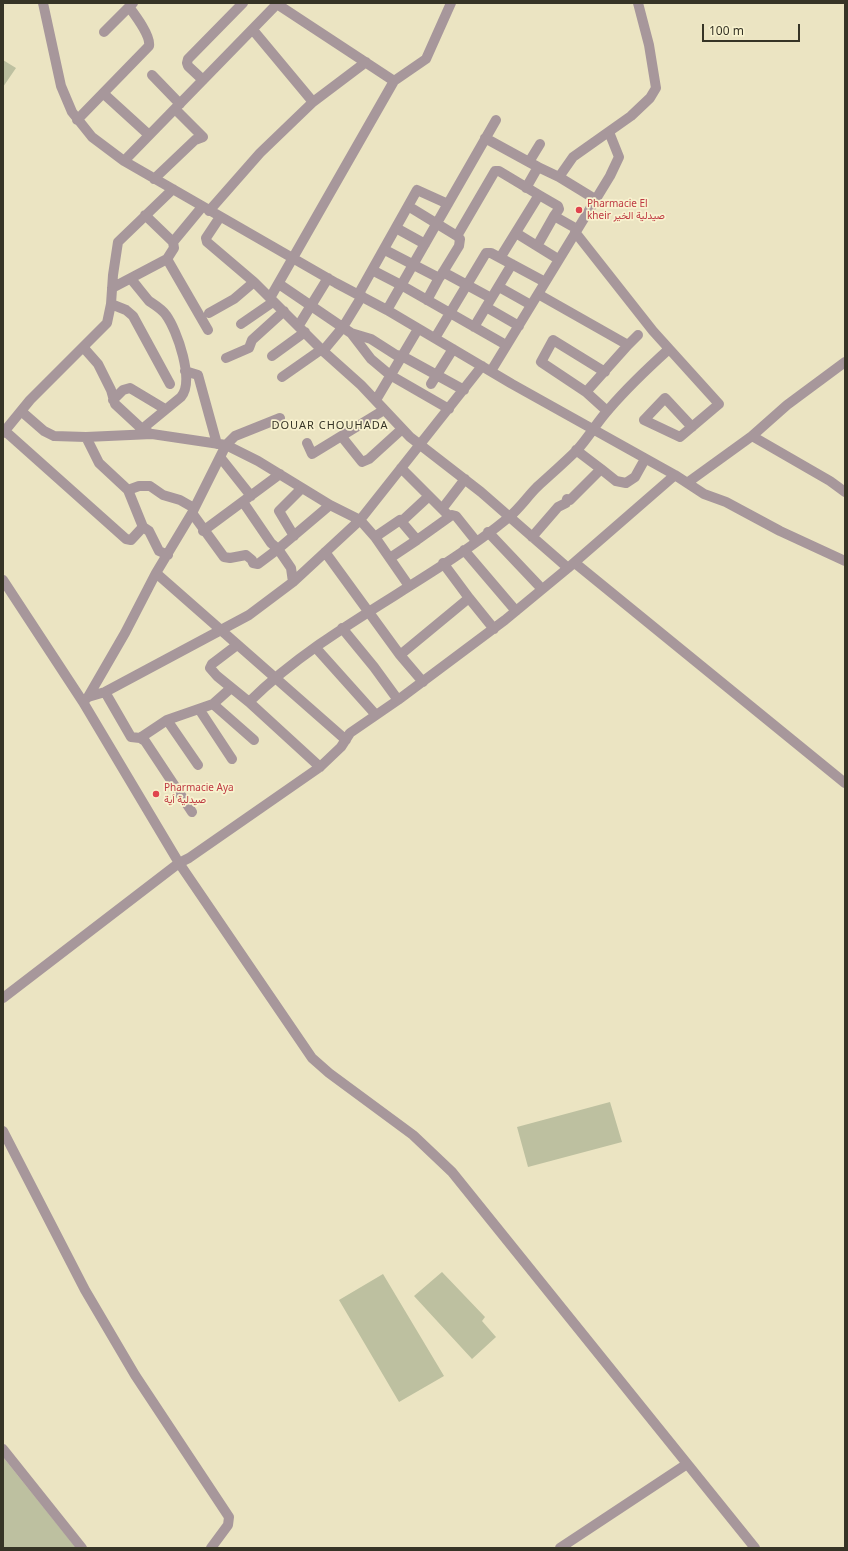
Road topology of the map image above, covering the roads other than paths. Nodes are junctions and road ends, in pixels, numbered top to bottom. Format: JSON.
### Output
{"nodes":[{"id":1,"x":43,"y":3,"type":"edge"},
{"id":2,"x":243,"y":3,"type":"edge"},
{"id":3,"x":277,"y":3,"type":"edge"},
{"id":4,"x":451,"y":3,"type":"edge"},
{"id":5,"x":638,"y":3,"type":"edge"},
{"id":6,"x":131,"y":5,"type":"edge"},
{"id":7,"x":253,"y":30,"type":"junction"},
{"id":8,"x":104,"y":32,"type":"dead end"},
{"id":9,"x":366,"y":62,"type":"junction"},
{"id":10,"x":152,"y":75,"type":"dead end"},
{"id":11,"x":203,"y":80,"type":"junction"},
{"id":12,"x":394,"y":81,"type":"junction"},
{"id":13,"x":104,"y":94,"type":"junction"},
{"id":14,"x":313,"y":102,"type":"junction"},
{"id":15,"x":178,"y":106,"type":"junction"},
{"id":16,"x":77,"y":120,"type":"junction"},
{"id":17,"x":496,"y":120,"type":"dead end"},
{"id":18,"x":609,"y":132,"type":"junction"},
{"id":19,"x":149,"y":135,"type":"junction"},
{"id":20,"x":485,"y":138,"type":"junction"},
{"id":21,"x":540,"y":144,"type":"dead end"},
{"id":22,"x":124,"y":161,"type":"junction"},
{"id":23,"x":534,"y":165,"type":"junction"},
{"id":24,"x":559,"y":177,"type":"junction"},
{"id":25,"x":154,"y":179,"type":"junction"},
{"id":26,"x":526,"y":188,"type":"junction"},
{"id":27,"x":172,"y":189,"type":"junction"},
{"id":28,"x":539,"y":195,"type":"junction"},
{"id":29,"x":595,"y":199,"type":"junction"},
{"id":30,"x":448,"y":204,"type":"junction"},
{"id":31,"x":408,"y":206,"type":"junction"},
{"id":32,"x":205,"y":209,"type":"junction"},
{"id":33,"x":145,"y":215,"type":"junction"},
{"id":34,"x":554,"y":216,"type":"junction"},
{"id":35,"x":220,"y":217,"type":"junction"},
{"id":36,"x":437,"y":223,"type":"junction"},
{"id":37,"x":396,"y":228,"type":"junction"},
{"id":38,"x":576,"y":230,"type":"junction"},
{"id":39,"x":516,"y":233,"type":"junction"},
{"id":40,"x":457,"y":236,"type":"junction"},
{"id":41,"x":173,"y":242,"type":"junction"},
{"id":42,"x":425,"y":244,"type":"junction"},
{"id":43,"x":537,"y":246,"type":"junction"},
{"id":44,"x":385,"y":250,"type":"junction"},
{"id":45,"x":294,"y":258,"type":"junction"},
{"id":46,"x":500,"y":258,"type":"junction"},
{"id":47,"x":167,"y":259,"type":"junction"},
{"id":48,"x":558,"y":259,"type":"junction"},
{"id":49,"x":413,"y":264,"type":"junction"},
{"id":50,"x":512,"y":264,"type":"junction"},
{"id":51,"x":372,"y":270,"type":"junction"},
{"id":52,"x":441,"y":275,"type":"junction"},
{"id":53,"x":328,"y":278,"type":"junction"},
{"id":54,"x":131,"y":279,"type":"junction"},
{"id":55,"x":254,"y":282,"type":"junction"},
{"id":56,"x":545,"y":282,"type":"junction"},
{"id":57,"x":279,"y":284,"type":"junction"},
{"id":58,"x":401,"y":285,"type":"junction"},
{"id":59,"x":466,"y":285,"type":"junction"},
{"id":60,"x":499,"y":287,"type":"junction"},
{"id":61,"x":112,"y":288,"type":"junction"},
{"id":62,"x":538,"y":294,"type":"junction"},
{"id":63,"x":360,"y":296,"type":"junction"},
{"id":64,"x":271,"y":300,"type":"junction"},
{"id":65,"x":427,"y":300,"type":"junction"},
{"id":66,"x":489,"y":303,"type":"junction"},
{"id":67,"x":111,"y":304,"type":"junction"},
{"id":68,"x":531,"y":305,"type":"junction"},
{"id":69,"x":312,"y":306,"type":"junction"},
{"id":70,"x":388,"y":310,"type":"junction"},
{"id":71,"x":284,"y":311,"type":"junction"},
{"id":72,"x":209,"y":313,"type":"dead end"},
{"id":73,"x":450,"y":313,"type":"junction"},
{"id":74,"x":241,"y":324,"type":"dead end"},
{"id":75,"x":519,"y":326,"type":"junction"},
{"id":76,"x":416,"y":327,"type":"junction"},
{"id":77,"x":474,"y":327,"type":"junction"},
{"id":78,"x":302,"y":328,"type":"junction"},
{"id":79,"x":208,"y":330,"type":"dead end"},
{"id":80,"x":347,"y":330,"type":"junction"},
{"id":81,"x":638,"y":335,"type":"dead end"},
{"id":82,"x":435,"y":338,"type":"junction"},
{"id":83,"x":506,"y":345,"type":"junction"},
{"id":84,"x":628,"y":345,"type":"junction"},
{"id":85,"x":83,"y":347,"type":"junction"},
{"id":86,"x":453,"y":349,"type":"junction"},
{"id":87,"x":669,"y":349,"type":"junction"},
{"id":88,"x":323,"y":350,"type":"junction"},
{"id":89,"x":399,"y":355,"type":"junction"},
{"id":90,"x":272,"y":356,"type":"dead end"},
{"id":91,"x":226,"y":358,"type":"dead end"},
{"id":92,"x":845,"y":362,"type":"edge"},
{"id":93,"x":487,"y":369,"type":"junction"},
{"id":94,"x":185,"y":371,"type":"junction"},
{"id":95,"x":605,"y":372,"type":"junction"},
{"id":96,"x":390,"y":375,"type":"junction"},
{"id":97,"x":282,"y":377,"type":"dead end"},
{"id":98,"x":434,"y":380,"type":"junction"},
{"id":99,"x":170,"y":384,"type":"dead end"},
{"id":100,"x":464,"y":390,"type":"junction"},
{"id":101,"x":586,"y":392,"type":"junction"},
{"id":102,"x":113,"y":400,"type":"junction"},
{"id":103,"x":376,"y":400,"type":"junction"},
{"id":104,"x":165,"y":409,"type":"junction"},
{"id":105,"x":449,"y":409,"type":"junction"},
{"id":106,"x":384,"y":410,"type":"junction"},
{"id":107,"x":607,"y":410,"type":"junction"},
{"id":108,"x":22,"y":411,"type":"junction"},
{"id":109,"x":280,"y":418,"type":"dead end"},
{"id":110,"x":692,"y":427,"type":"dead end"},
{"id":111,"x":142,"y":429,"type":"junction"},
{"id":112,"x":402,"y":429,"type":"junction"},
{"id":113,"x":593,"y":431,"type":"junction"},
{"id":114,"x":4,"y":432,"type":"edge"},
{"id":115,"x":152,"y":434,"type":"junction"},
{"id":116,"x":752,"y":436,"type":"junction"},
{"id":117,"x":86,"y":437,"type":"junction"},
{"id":118,"x":342,"y":437,"type":"junction"},
{"id":119,"x":307,"y":443,"type":"dead end"},
{"id":120,"x":421,"y":444,"type":"junction"},
{"id":121,"x":221,"y":445,"type":"junction"},
{"id":122,"x":576,"y":450,"type":"junction"},
{"id":123,"x":220,"y":457,"type":"junction"},
{"id":124,"x":645,"y":459,"type":"junction"},
{"id":125,"x":401,"y":468,"type":"junction"},
{"id":126,"x":601,"y":469,"type":"junction"},
{"id":127,"x":280,"y":474,"type":"junction"},
{"id":128,"x":675,"y":475,"type":"junction"},
{"id":129,"x":465,"y":479,"type":"junction"},
{"id":130,"x":687,"y":483,"type":"junction"},
{"id":131,"x":302,"y":488,"type":"junction"},
{"id":132,"x":128,"y":490,"type":"junction"},
{"id":133,"x":845,"y":492,"type":"edge"},
{"id":134,"x":251,"y":496,"type":"junction"},
{"id":135,"x":429,"y":496,"type":"junction"},
{"id":136,"x":243,"y":502,"type":"junction"},
{"id":137,"x":330,"y":505,"type":"junction"},
{"id":138,"x":193,"y":511,"type":"junction"},
{"id":139,"x":445,"y":513,"type":"junction"},
{"id":140,"x":508,"y":517,"type":"junction"},
{"id":141,"x":360,"y":520,"type":"junction"},
{"id":142,"x":402,"y":521,"type":"junction"},
{"id":143,"x":143,"y":527,"type":"junction"},
{"id":144,"x":203,"y":531,"type":"junction"},
{"id":145,"x":488,"y":532,"type":"junction"},
{"id":146,"x":294,"y":536,"type":"junction"},
{"id":147,"x":375,"y":537,"type":"junction"},
{"id":148,"x":532,"y":537,"type":"junction"},
{"id":149,"x":417,"y":540,"type":"junction"},
{"id":150,"x":476,"y":541,"type":"junction"},
{"id":151,"x":278,"y":548,"type":"junction"},
{"id":152,"x":464,"y":550,"type":"junction"},
{"id":153,"x":325,"y":552,"type":"junction"},
{"id":154,"x":168,"y":555,"type":"junction"},
{"id":155,"x":390,"y":558,"type":"junction"},
{"id":156,"x":845,"y":561,"type":"edge"},
{"id":157,"x":443,"y":563,"type":"junction"},
{"id":158,"x":571,"y":565,"type":"junction"},
{"id":159,"x":156,"y":573,"type":"junction"},
{"id":160,"x":3,"y":580,"type":"edge"},
{"id":161,"x":293,"y":582,"type":"junction"},
{"id":162,"x":409,"y":586,"type":"junction"},
{"id":163,"x":542,"y":589,"type":"junction"},
{"id":164,"x":469,"y":598,"type":"junction"},
{"id":165,"x":516,"y":611,"type":"junction"},
{"id":166,"x":369,"y":613,"type":"junction"},
{"id":167,"x":342,"y":628,"type":"junction"},
{"id":168,"x":494,"y":629,"type":"junction"},
{"id":169,"x":220,"y":630,"type":"junction"},
{"id":170,"x":237,"y":645,"type":"junction"},
{"id":171,"x":316,"y":648,"type":"junction"},
{"id":172,"x":400,"y":655,"type":"junction"},
{"id":173,"x":274,"y":678,"type":"junction"},
{"id":174,"x":423,"y":682,"type":"junction"},
{"id":175,"x":231,"y":688,"type":"junction"},
{"id":176,"x":105,"y":692,"type":"junction"},
{"id":177,"x":85,"y":699,"type":"junction"},
{"id":178,"x":398,"y":700,"type":"junction"},
{"id":179,"x":249,"y":702,"type":"junction"},
{"id":180,"x":213,"y":704,"type":"junction"},
{"id":181,"x":199,"y":709,"type":"junction"},
{"id":182,"x":376,"y":715,"type":"junction"},
{"id":183,"x":167,"y":720,"type":"junction"},
{"id":184,"x":140,"y":738,"type":"junction"},
{"id":185,"x":254,"y":740,"type":"dead end"},
{"id":186,"x":346,"y":740,"type":"junction"},
{"id":187,"x":232,"y":759,"type":"dead end"},
{"id":188,"x":198,"y":764,"type":"dead end"},
{"id":189,"x":320,"y":767,"type":"junction"},
{"id":190,"x":845,"y":783,"type":"edge"},
{"id":191,"x":192,"y":812,"type":"dead end"},
{"id":192,"x":179,"y":863,"type":"junction"},
{"id":193,"x":3,"y":998,"type":"edge"},
{"id":194,"x":3,"y":1131,"type":"edge"},
{"id":195,"x":3,"y":1449,"type":"edge"},
{"id":196,"x":688,"y":1466,"type":"junction"},
{"id":197,"x":82,"y":1548,"type":"edge"},
{"id":198,"x":211,"y":1548,"type":"edge"},
{"id":199,"x":560,"y":1548,"type":"edge"},
{"id":200,"x":755,"y":1548,"type":"edge"}],
"edges":[{"from":1,"to":16,"type":"street"},
{"from":2,"to":11,"type":"street"},
{"from":3,"to":7,"type":"street"},
{"from":3,"to":9,"type":"street"},
{"from":4,"to":12,"type":"street"},
{"from":5,"to":18,"type":"street"},
{"from":6,"to":8,"type":"street"},
{"from":6,"to":13,"type":"street"},
{"from":7,"to":11,"type":"street"},
{"from":7,"to":14,"type":"street"},
{"from":9,"to":12,"type":"street"},
{"from":9,"to":14,"type":"street"},
{"from":10,"to":15,"type":"street"},
{"from":11,"to":15,"type":"street"},
{"from":12,"to":45,"type":"street"},
{"from":13,"to":16,"type":"street"},
{"from":13,"to":19,"type":"street"},
{"from":14,"to":32,"type":"street"},
{"from":15,"to":19,"type":"street"},
{"from":15,"to":25,"type":"street"},
{"from":16,"to":22,"type":"street"},
{"from":17,"to":20,"type":"street"},
{"from":18,"to":24,"type":"street"},
{"from":18,"to":29,"type":"street"},
{"from":19,"to":22,"type":"street"},
{"from":20,"to":23,"type":"street"},
{"from":20,"to":30,"type":"street"},
{"from":21,"to":23,"type":"street"},
{"from":22,"to":25,"type":"street"},
{"from":23,"to":24,"type":"street"},
{"from":23,"to":26,"type":"street"},
{"from":24,"to":29,"type":"street"},
{"from":25,"to":27,"type":"street"},
{"from":26,"to":28,"type":"street"},
{"from":26,"to":40,"type":"street"},
{"from":27,"to":32,"type":"street"},
{"from":27,"to":33,"type":"street"},
{"from":28,"to":34,"type":"street"},
{"from":28,"to":39,"type":"street"},
{"from":29,"to":38,"type":"street"},
{"from":30,"to":31,"type":"street"},
{"from":30,"to":36,"type":"street"},
{"from":31,"to":36,"type":"street"},
{"from":31,"to":37,"type":"street"},
{"from":32,"to":35,"type":"street"},
{"from":32,"to":41,"type":"street"},
{"from":33,"to":41,"type":"street"},
{"from":33,"to":61,"type":"street"},
{"from":34,"to":38,"type":"street"},
{"from":34,"to":43,"type":"street"},
{"from":35,"to":45,"type":"street"},
{"from":35,"to":55,"type":"street"},
{"from":36,"to":40,"type":"street"},
{"from":36,"to":42,"type":"street"},
{"from":37,"to":42,"type":"street"},
{"from":37,"to":44,"type":"street"},
{"from":38,"to":48,"type":"street"},
{"from":38,"to":87,"type":"street"},
{"from":39,"to":43,"type":"street"},
{"from":39,"to":46,"type":"street"},
{"from":40,"to":52,"type":"street"},
{"from":41,"to":47,"type":"street"},
{"from":42,"to":49,"type":"street"},
{"from":43,"to":48,"type":"street"},
{"from":44,"to":49,"type":"street"},
{"from":44,"to":51,"type":"street"},
{"from":45,"to":53,"type":"street"},
{"from":45,"to":57,"type":"street"},
{"from":46,"to":50,"type":"street"},
{"from":46,"to":59,"type":"street"},
{"from":47,"to":54,"type":"street"},
{"from":47,"to":79,"type":"street"},
{"from":48,"to":56,"type":"street"},
{"from":49,"to":52,"type":"street"},
{"from":49,"to":58,"type":"street"},
{"from":50,"to":56,"type":"street"},
{"from":50,"to":60,"type":"street"},
{"from":51,"to":58,"type":"street"},
{"from":51,"to":63,"type":"street"},
{"from":52,"to":59,"type":"street"},
{"from":52,"to":65,"type":"street"},
{"from":53,"to":63,"type":"street"},
{"from":53,"to":69,"type":"street"},
{"from":54,"to":61,"type":"street"},
{"from":54,"to":94,"type":"street"},
{"from":55,"to":64,"type":"street"},
{"from":55,"to":72,"type":"street"},
{"from":56,"to":62,"type":"street"},
{"from":57,"to":64,"type":"street"},
{"from":57,"to":69,"type":"street"},
{"from":58,"to":65,"type":"street"},
{"from":58,"to":70,"type":"street"},
{"from":59,"to":66,"type":"street"},
{"from":59,"to":73,"type":"street"},
{"from":60,"to":66,"type":"street"},
{"from":60,"to":68,"type":"street"},
{"from":61,"to":67,"type":"street"},
{"from":62,"to":68,"type":"street"},
{"from":62,"to":84,"type":"street"},
{"from":63,"to":70,"type":"street"},
{"from":63,"to":80,"type":"street"},
{"from":64,"to":71,"type":"street"},
{"from":64,"to":74,"type":"street"},
{"from":65,"to":73,"type":"street"},
{"from":66,"to":75,"type":"street"},
{"from":66,"to":77,"type":"street"},
{"from":67,"to":85,"type":"street"},
{"from":67,"to":99,"type":"street"},
{"from":68,"to":75,"type":"street"},
{"from":69,"to":78,"type":"street"},
{"from":69,"to":80,"type":"street"},
{"from":70,"to":76,"type":"street"},
{"from":71,"to":78,"type":"street"},
{"from":71,"to":91,"type":"street"},
{"from":73,"to":77,"type":"street"},
{"from":73,"to":82,"type":"street"},
{"from":75,"to":83,"type":"street"},
{"from":76,"to":82,"type":"street"},
{"from":76,"to":89,"type":"street"},
{"from":77,"to":83,"type":"street"},
{"from":78,"to":88,"type":"street"},
{"from":78,"to":90,"type":"street"},
{"from":80,"to":88,"type":"street"},
{"from":80,"to":89,"type":"street"},
{"from":80,"to":96,"type":"street"},
{"from":81,"to":84,"type":"street"},
{"from":82,"to":86,"type":"street"},
{"from":83,"to":93,"type":"street"},
{"from":84,"to":95,"type":"street"},
{"from":85,"to":102,"type":"street"},
{"from":85,"to":108,"type":"street"},
{"from":86,"to":93,"type":"street"},
{"from":86,"to":98,"type":"street"},
{"from":87,"to":107,"type":"street"},
{"from":87,"to":110,"type":"street"},
{"from":88,"to":97,"type":"street"},
{"from":88,"to":103,"type":"street"},
{"from":89,"to":96,"type":"street"},
{"from":89,"to":98,"type":"street"},
{"from":92,"to":116,"type":"street"},
{"from":93,"to":100,"type":"street"},
{"from":93,"to":113,"type":"street"},
{"from":94,"to":104,"type":"street"},
{"from":94,"to":121,"type":"street"},
{"from":95,"to":101,"type":"street"},
{"from":95,"to":101,"type":"street"},
{"from":96,"to":103,"type":"street"},
{"from":96,"to":105,"type":"street"},
{"from":98,"to":100,"type":"street"},
{"from":100,"to":105,"type":"street"},
{"from":101,"to":107,"type":"street"},
{"from":102,"to":104,"type":"street"},
{"from":102,"to":111,"type":"street"},
{"from":103,"to":106,"type":"street"},
{"from":104,"to":111,"type":"street"},
{"from":105,"to":120,"type":"street"},
{"from":106,"to":112,"type":"street"},
{"from":106,"to":118,"type":"street"},
{"from":107,"to":113,"type":"street"},
{"from":108,"to":114,"type":"street"},
{"from":108,"to":117,"type":"street"},
{"from":109,"to":121,"type":"street"},
{"from":111,"to":115,"type":"street"},
{"from":112,"to":118,"type":"street"},
{"from":112,"to":120,"type":"street"},
{"from":113,"to":122,"type":"street"},
{"from":113,"to":124,"type":"street"},
{"from":114,"to":143,"type":"street"},
{"from":115,"to":117,"type":"street"},
{"from":115,"to":121,"type":"street"},
{"from":116,"to":130,"type":"street"},
{"from":116,"to":133,"type":"street"},
{"from":117,"to":132,"type":"street"},
{"from":118,"to":119,"type":"street"},
{"from":120,"to":125,"type":"street"},
{"from":120,"to":129,"type":"street"},
{"from":121,"to":123,"type":"street"},
{"from":121,"to":127,"type":"street"},
{"from":122,"to":126,"type":"street"},
{"from":122,"to":140,"type":"street"},
{"from":123,"to":134,"type":"street"},
{"from":123,"to":138,"type":"street"},
{"from":124,"to":126,"type":"street"},
{"from":124,"to":128,"type":"street"},
{"from":125,"to":135,"type":"street"},
{"from":125,"to":141,"type":"street"},
{"from":126,"to":148,"type":"street"},
{"from":127,"to":131,"type":"street"},
{"from":127,"to":134,"type":"street"},
{"from":128,"to":130,"type":"street"},
{"from":128,"to":158,"type":"street"},
{"from":129,"to":139,"type":"street"},
{"from":129,"to":140,"type":"street"},
{"from":130,"to":156,"type":"street"},
{"from":131,"to":137,"type":"street"},
{"from":131,"to":146,"type":"street"},
{"from":132,"to":138,"type":"street"},
{"from":132,"to":143,"type":"street"},
{"from":134,"to":136,"type":"street"},
{"from":135,"to":139,"type":"street"},
{"from":135,"to":142,"type":"street"},
{"from":136,"to":144,"type":"street"},
{"from":136,"to":151,"type":"street"},
{"from":137,"to":141,"type":"street"},
{"from":137,"to":146,"type":"street"},
{"from":138,"to":144,"type":"street"},
{"from":138,"to":154,"type":"street"},
{"from":139,"to":149,"type":"street"},
{"from":139,"to":150,"type":"street"},
{"from":140,"to":145,"type":"street"},
{"from":140,"to":148,"type":"street"},
{"from":141,"to":147,"type":"street"},
{"from":141,"to":153,"type":"street"},
{"from":142,"to":147,"type":"street"},
{"from":142,"to":149,"type":"street"},
{"from":143,"to":154,"type":"street"},
{"from":144,"to":151,"type":"street"},
{"from":145,"to":150,"type":"street"},
{"from":145,"to":163,"type":"street"},
{"from":146,"to":151,"type":"street"},
{"from":147,"to":155,"type":"street"},
{"from":148,"to":158,"type":"street"},
{"from":149,"to":155,"type":"street"},
{"from":150,"to":152,"type":"street"},
{"from":151,"to":161,"type":"street"},
{"from":152,"to":157,"type":"street"},
{"from":152,"to":165,"type":"street"},
{"from":153,"to":161,"type":"street"},
{"from":153,"to":166,"type":"street"},
{"from":154,"to":159,"type":"street"},
{"from":155,"to":162,"type":"street"},
{"from":157,"to":162,"type":"street"},
{"from":157,"to":164,"type":"street"},
{"from":158,"to":163,"type":"street"},
{"from":158,"to":190,"type":"street"},
{"from":159,"to":169,"type":"street"},
{"from":159,"to":177,"type":"street"},
{"from":160,"to":177,"type":"street"},
{"from":161,"to":169,"type":"street"},
{"from":162,"to":166,"type":"street"},
{"from":163,"to":165,"type":"street"},
{"from":164,"to":168,"type":"street"},
{"from":164,"to":172,"type":"street"},
{"from":165,"to":168,"type":"street"},
{"from":166,"to":167,"type":"street"},
{"from":166,"to":172,"type":"street"},
{"from":167,"to":171,"type":"street"},
{"from":167,"to":178,"type":"street"},
{"from":168,"to":174,"type":"street"},
{"from":169,"to":170,"type":"street"},
{"from":169,"to":176,"type":"street"},
{"from":170,"to":173,"type":"street"},
{"from":170,"to":175,"type":"street"},
{"from":171,"to":173,"type":"street"},
{"from":171,"to":182,"type":"street"},
{"from":172,"to":174,"type":"street"},
{"from":173,"to":179,"type":"street"},
{"from":173,"to":186,"type":"street"},
{"from":174,"to":178,"type":"street"},
{"from":175,"to":179,"type":"street"},
{"from":175,"to":180,"type":"street"},
{"from":176,"to":177,"type":"street"},
{"from":176,"to":184,"type":"street"},
{"from":177,"to":192,"type":"street"},
{"from":178,"to":182,"type":"street"},
{"from":179,"to":189,"type":"street"},
{"from":180,"to":181,"type":"street"},
{"from":180,"to":185,"type":"street"},
{"from":181,"to":183,"type":"street"},
{"from":181,"to":187,"type":"street"},
{"from":182,"to":186,"type":"street"},
{"from":183,"to":184,"type":"street"},
{"from":183,"to":188,"type":"street"},
{"from":184,"to":191,"type":"street"},
{"from":186,"to":189,"type":"street"},
{"from":189,"to":192,"type":"street"},
{"from":192,"to":193,"type":"street"},
{"from":192,"to":196,"type":"street"},
{"from":194,"to":198,"type":"street"},
{"from":195,"to":197,"type":"street"},
{"from":196,"to":199,"type":"street"},
{"from":196,"to":200,"type":"street"}]}
